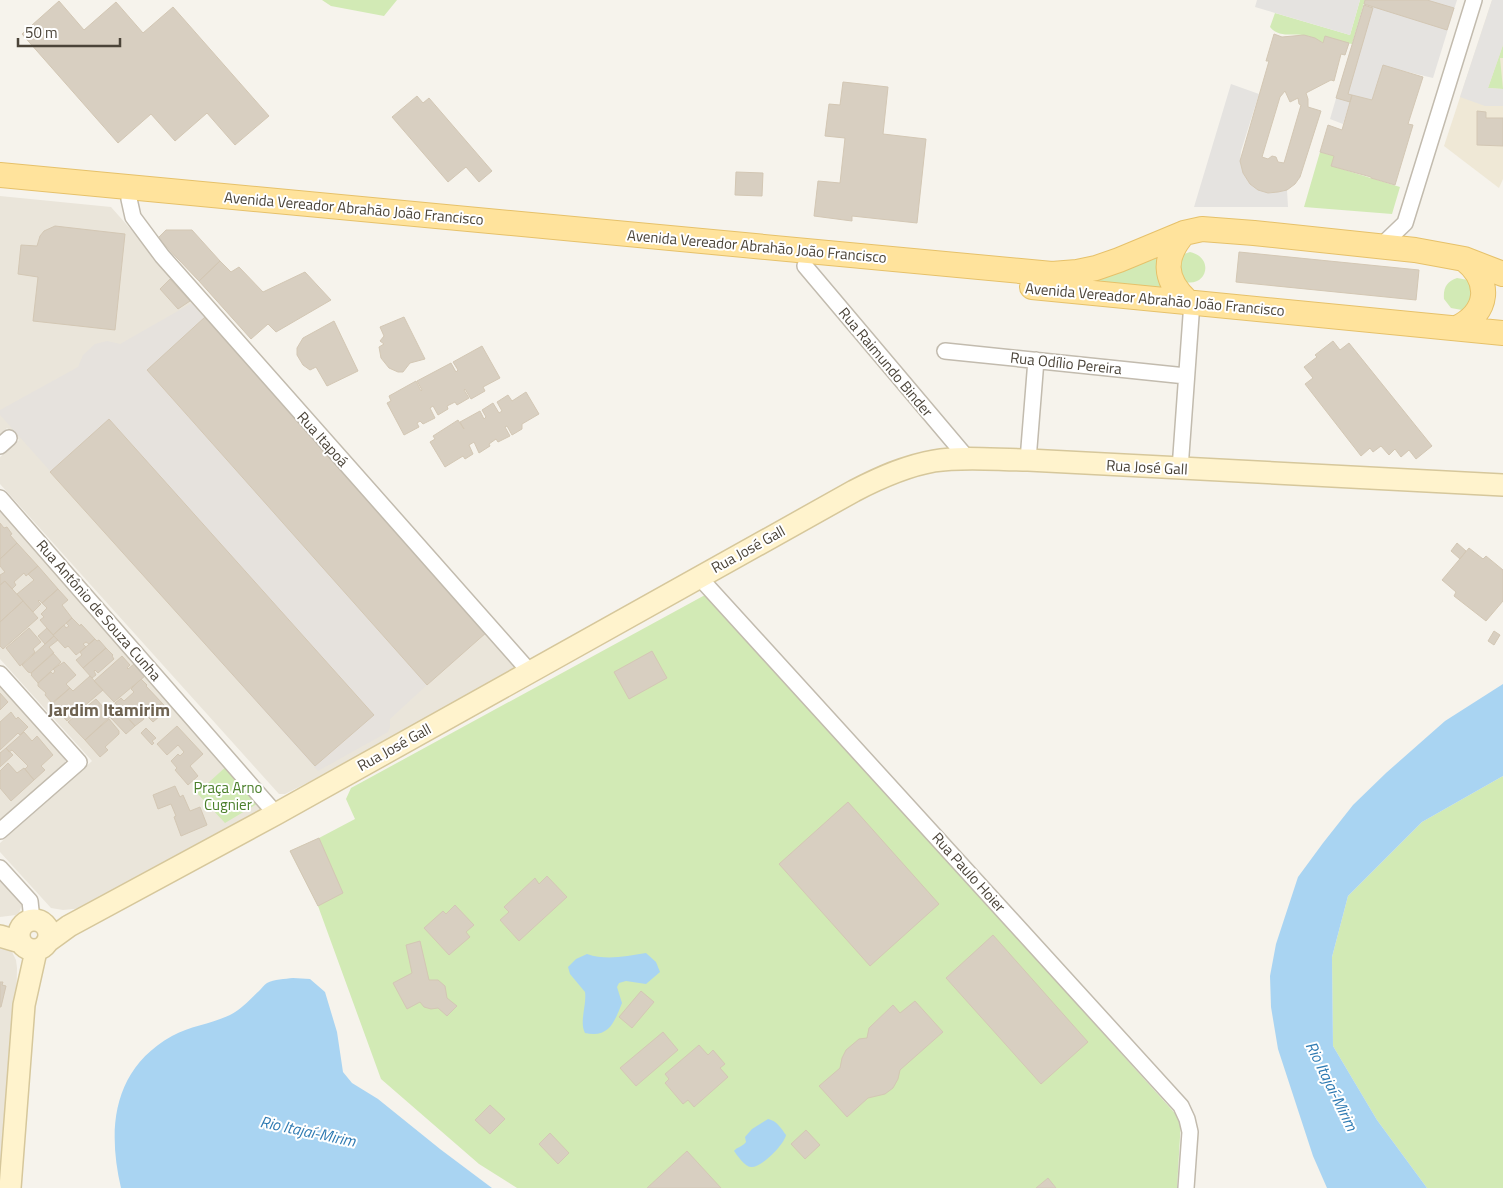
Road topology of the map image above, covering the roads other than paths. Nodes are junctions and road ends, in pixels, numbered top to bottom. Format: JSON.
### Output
{"nodes":[{"id":1,"x":1474,"y":0,"type":"edge"},
{"id":2,"x":0,"y":175,"type":"edge"},
{"id":3,"x":0,"y":188,"type":"edge"},
{"id":4,"x":129,"y":199,"type":"junction"},
{"id":5,"x":1405,"y":223,"type":"junction"},
{"id":6,"x":1184,"y":233,"type":"junction"},
{"id":7,"x":1381,"y":246,"type":"junction"},
{"id":8,"x":1415,"y":250,"type":"junction"},
{"id":9,"x":1464,"y":259,"type":"junction"},
{"id":10,"x":805,"y":266,"type":"junction"},
{"id":11,"x":1503,"y":274,"type":"edge"},
{"id":12,"x":1189,"y":302,"type":"junction"},
{"id":13,"x":1457,"y":328,"type":"junction"},
{"id":14,"x":1503,"y":333,"type":"edge"},
{"id":15,"x":945,"y":351,"type":"dead end"},
{"id":16,"x":1036,"y":360,"type":"junction"},
{"id":17,"x":1186,"y":376,"type":"junction"},
{"id":18,"x":968,"y":459,"type":"junction"},
{"id":19,"x":1028,"y":460,"type":"junction"},
{"id":20,"x":1180,"y":469,"type":"junction"},
{"id":21,"x":1503,"y":485,"type":"edge"},
{"id":22,"x":0,"y":498,"type":"edge"},
{"id":23,"x":699,"y":577,"type":"junction"},
{"id":24,"x":530,"y":672,"type":"junction"},
{"id":25,"x":0,"y":674,"type":"edge"},
{"id":26,"x":276,"y":814,"type":"junction"},
{"id":27,"x":0,"y":831,"type":"edge"},
{"id":28,"x":0,"y":868,"type":"edge"},
{"id":29,"x":25,"y":936,"type":"edge"},
{"id":30,"x":10,"y":1188,"type":"edge"},
{"id":31,"x":1186,"y":1188,"type":"edge"}],
"edges":[{"from":1,"to":5,"type":"street"},
{"from":2,"to":6,"type":"main road","name":"Avenida Vereador Abrahão João Francisco"},
{"from":3,"to":4,"type":"main road","name":"Avenida Vereador Abrahão João Francisco"},
{"from":4,"to":10,"type":"main road","name":"Avenida Vereador Abrahão João Francisco"},
{"from":4,"to":24,"type":"street","name":"Rua Itapoá"},
{"from":5,"to":7,"type":"street"},
{"from":5,"to":8,"type":"street"},
{"from":6,"to":7,"type":"main road","name":"Avenida Vereador Abrahão João Francisco"},
{"from":6,"to":12,"type":"main road"},
{"from":7,"to":8,"type":"main road","name":"Avenida Vereador Abrahão João Francisco"},
{"from":8,"to":9,"type":"main road","name":"Avenida Vereador Abrahão João Francisco"},
{"from":9,"to":11,"type":"main road","name":"Avenida Vereador Abrahão João Francisco"},
{"from":9,"to":13,"type":"main road"},
{"from":10,"to":12,"type":"main road","name":"Avenida Vereador Abrahão João Francisco"},
{"from":10,"to":18,"type":"street","name":"Rua Raimundo Binder"},
{"from":12,"to":13,"type":"main road","name":"Avenida Vereador Abrahão João Francisco"},
{"from":12,"to":17,"type":"street"},
{"from":13,"to":14,"type":"main road","name":"Avenida Vereador Abrahão João Francisco"},
{"from":15,"to":16,"type":"street","name":"Rua Odílio Pereira"},
{"from":16,"to":17,"type":"street","name":"Rua Odílio Pereira"},
{"from":16,"to":19,"type":"street"},
{"from":17,"to":20,"type":"street"},
{"from":18,"to":19,"type":"main road","name":"Rua José Gall"},
{"from":18,"to":23,"type":"main road","name":"Rua José Gall"},
{"from":19,"to":20,"type":"main road","name":"Rua José Gall"},
{"from":20,"to":21,"type":"main road","name":"Rua José Gall"},
{"from":22,"to":26,"type":"street","name":"Rua Antônio de Souza Cunha"},
{"from":23,"to":24,"type":"main road","name":"Rua José Gall"},
{"from":23,"to":31,"type":"street","name":"Rua Paulo Hoier"},
{"from":24,"to":26,"type":"main road","name":"Rua José Gall"},
{"from":25,"to":27,"type":"street"},
{"from":26,"to":29,"type":"main road","name":"Rua José Gall"},
{"from":28,"to":29,"type":"street"},
{"from":29,"to":30,"type":"main road"}]}
